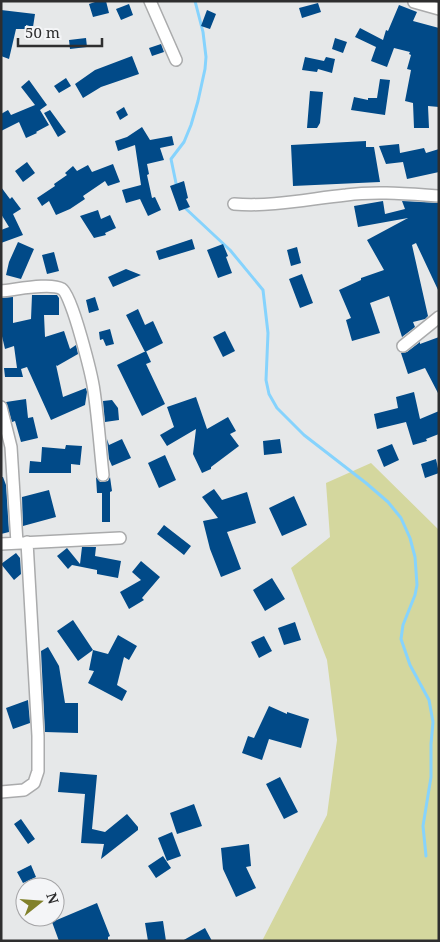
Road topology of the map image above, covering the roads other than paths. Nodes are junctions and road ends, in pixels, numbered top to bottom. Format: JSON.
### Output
{"nodes":[{"id":1,"x":150,"y":1,"type":"edge"},
{"id":2,"x":414,"y":2,"type":"edge"},
{"id":3,"x":439,"y":9,"type":"edge"},
{"id":4,"x":176,"y":60,"type":"dead end"},
{"id":5,"x":439,"y":196,"type":"edge"},
{"id":6,"x":234,"y":204,"type":"dead end"},
{"id":7,"x":1,"y":291,"type":"edge"},
{"id":8,"x":439,"y":317,"type":"edge"},
{"id":9,"x":403,"y":346,"type":"dead end"},
{"id":10,"x":1,"y":407,"type":"edge"},
{"id":11,"x":103,"y":475,"type":"dead end"},
{"id":12,"x":120,"y":538,"type":"dead end"},
{"id":13,"x":22,"y":543,"type":"junction"},
{"id":14,"x":1,"y":544,"type":"edge"},
{"id":15,"x":1,"y":792,"type":"edge"}],
"edges":[{"from":1,"to":4,"type":"street"},
{"from":2,"to":3,"type":"street"},
{"from":5,"to":6,"type":"street"},
{"from":7,"to":11,"type":"street"},
{"from":8,"to":9,"type":"street"},
{"from":10,"to":13,"type":"street"},
{"from":12,"to":13,"type":"street"},
{"from":13,"to":14,"type":"street"},
{"from":13,"to":15,"type":"street"}]}
